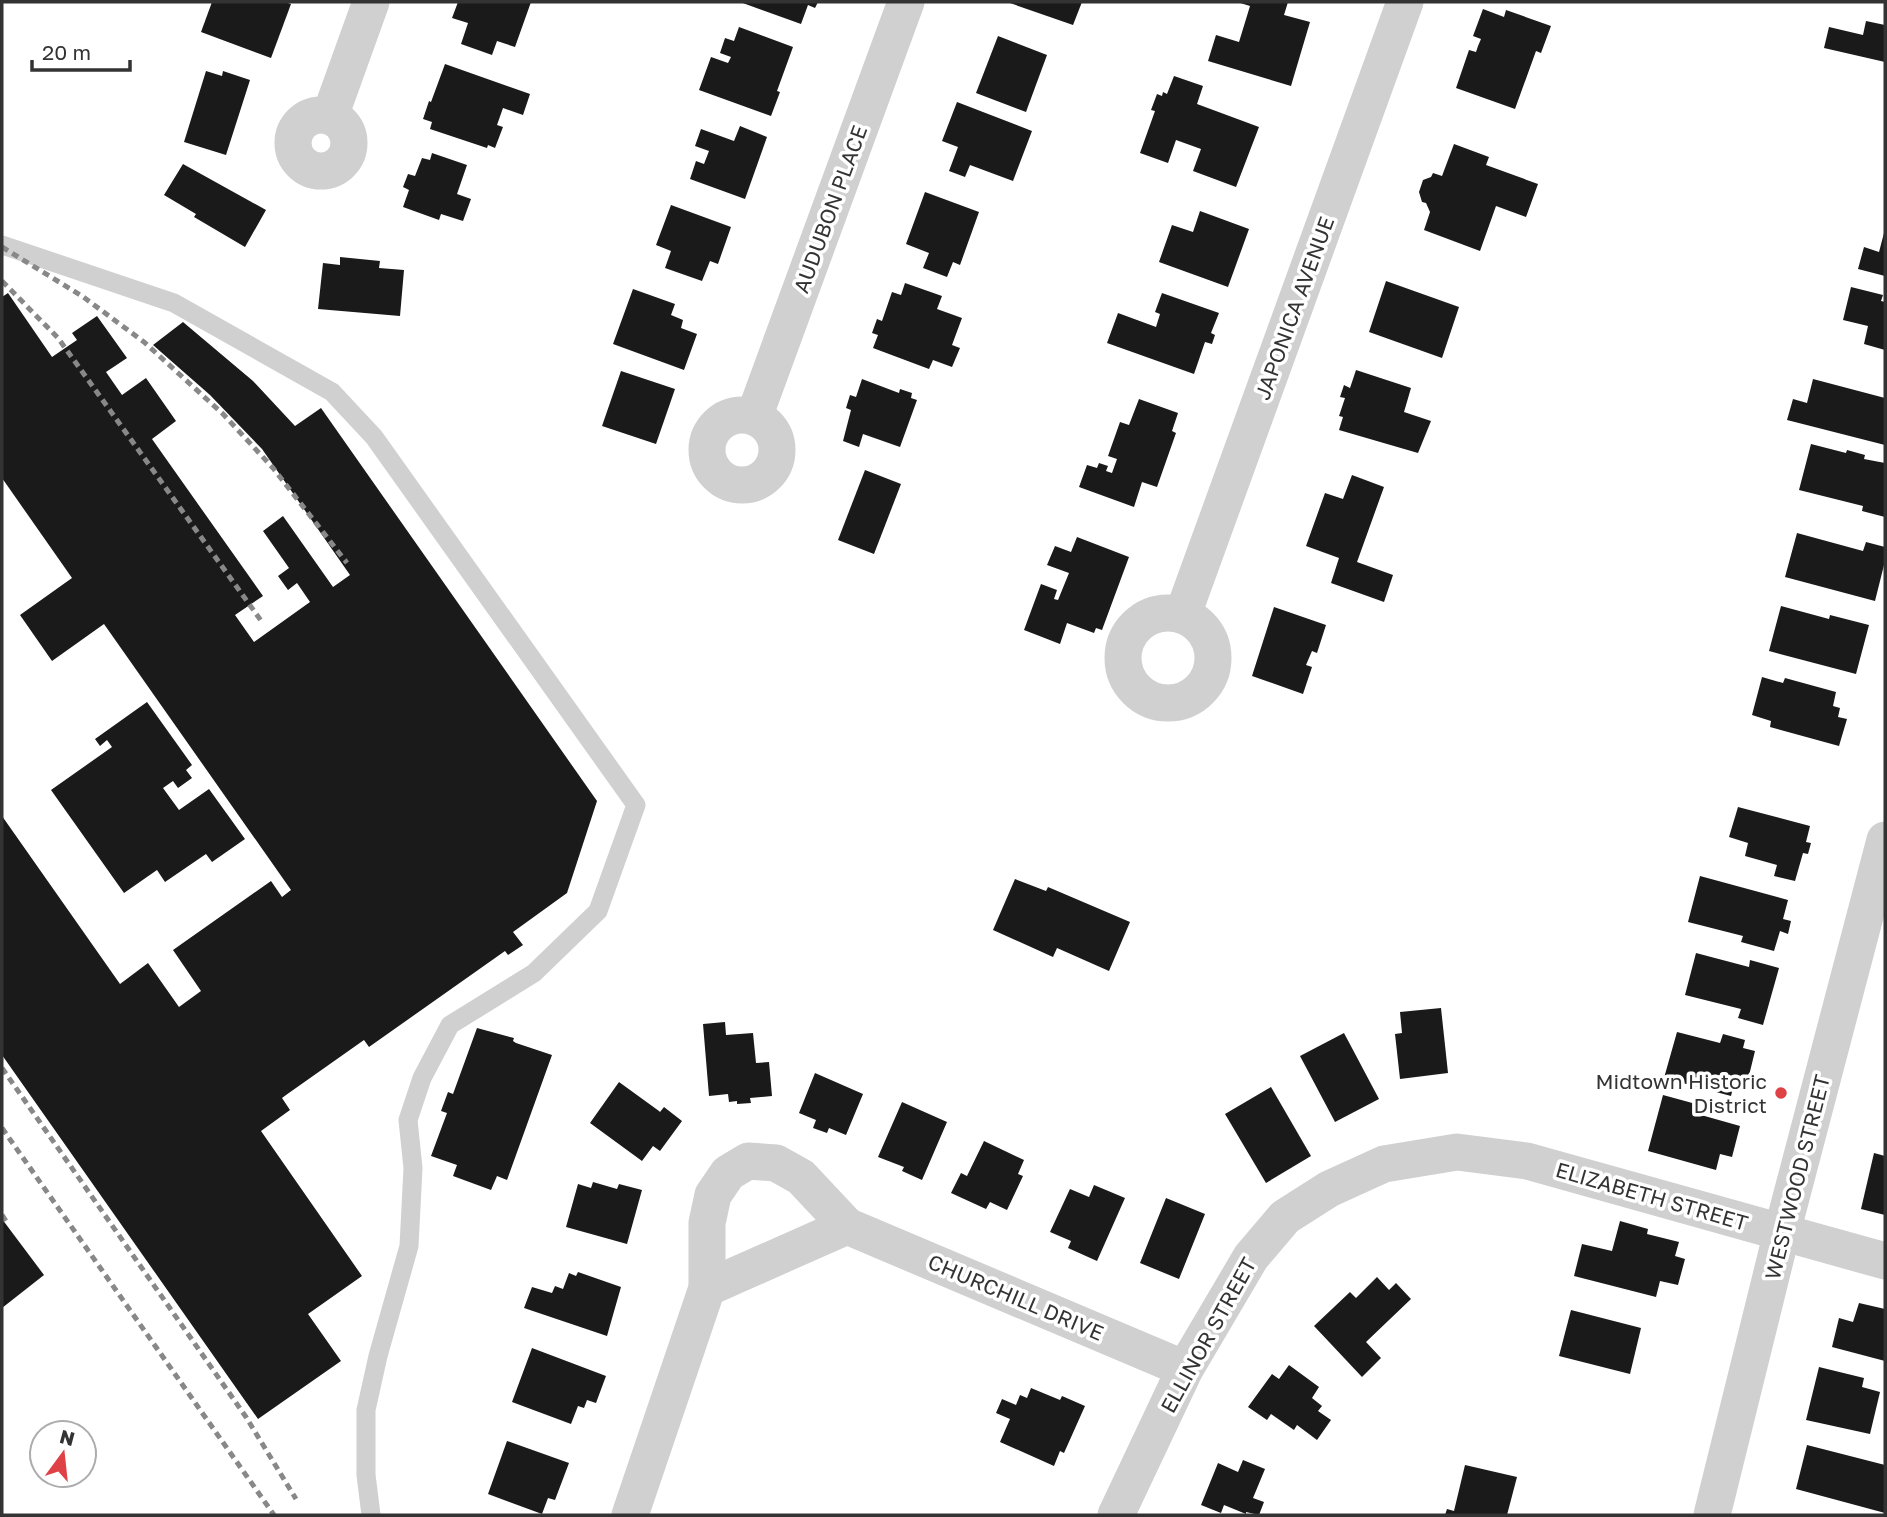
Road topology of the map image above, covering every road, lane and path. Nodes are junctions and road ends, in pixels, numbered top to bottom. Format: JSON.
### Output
{"nodes":[{"id":1,"x":372,"y":2,"type":"edge"},
{"id":2,"x":906,"y":2,"type":"edge"},
{"id":3,"x":1405,"y":2,"type":"edge"},
{"id":4,"x":330,"y":116,"type":"dead end"},
{"id":5,"x":2,"y":245,"type":"edge"},
{"id":6,"x":754,"y":417,"type":"dead end"},
{"id":7,"x":1183,"y":614,"type":"dead end"},
{"id":8,"x":1885,"y":840,"type":"edge"},
{"id":9,"x":1457,"y":1152,"type":"joint"},
{"id":10,"x":847,"y":1226,"type":"junction"},
{"id":11,"x":1782,"y":1232,"type":"junction"},
{"id":12,"x":1885,"y":1261,"type":"edge"},
{"id":13,"x":707,"y":1288,"type":"junction"},
{"id":14,"x":1185,"y":1369,"type":"junction"},
{"id":15,"x":372,"y":1515,"type":"edge"},
{"id":16,"x":630,"y":1515,"type":"edge"},
{"id":17,"x":1116,"y":1515,"type":"edge"},
{"id":18,"x":1712,"y":1515,"type":"edge"}],
"edges":[{"from":1,"to":4,"type":"street"},
{"from":2,"to":6,"type":"street","name":"AUDUBON PLACE"},
{"from":3,"to":7,"type":"street","name":"JAPONICA AVENUE"},
{"from":5,"to":15,"type":"lane"},
{"from":8,"to":11,"type":"street","name":"WESTWOOD STREET"},
{"from":9,"to":11,"type":"street","name":"ELIZABETH STREET"},
{"from":9,"to":14,"type":"street","name":"ELLINOR STREET"},
{"from":10,"to":13,"type":"street"},
{"from":10,"to":13,"type":"street","name":"CHURCHILL DRIVE"},
{"from":10,"to":14,"type":"street","name":"CHURCHILL DRIVE"},
{"from":11,"to":12,"type":"street","name":"ELIZABETH STREET"},
{"from":11,"to":18,"type":"street","name":"WESTWOOD STREET"},
{"from":13,"to":16,"type":"street","name":"CHURCHILL DRIVE"},
{"from":14,"to":17,"type":"street","name":"ELLINOR STREET"}]}
